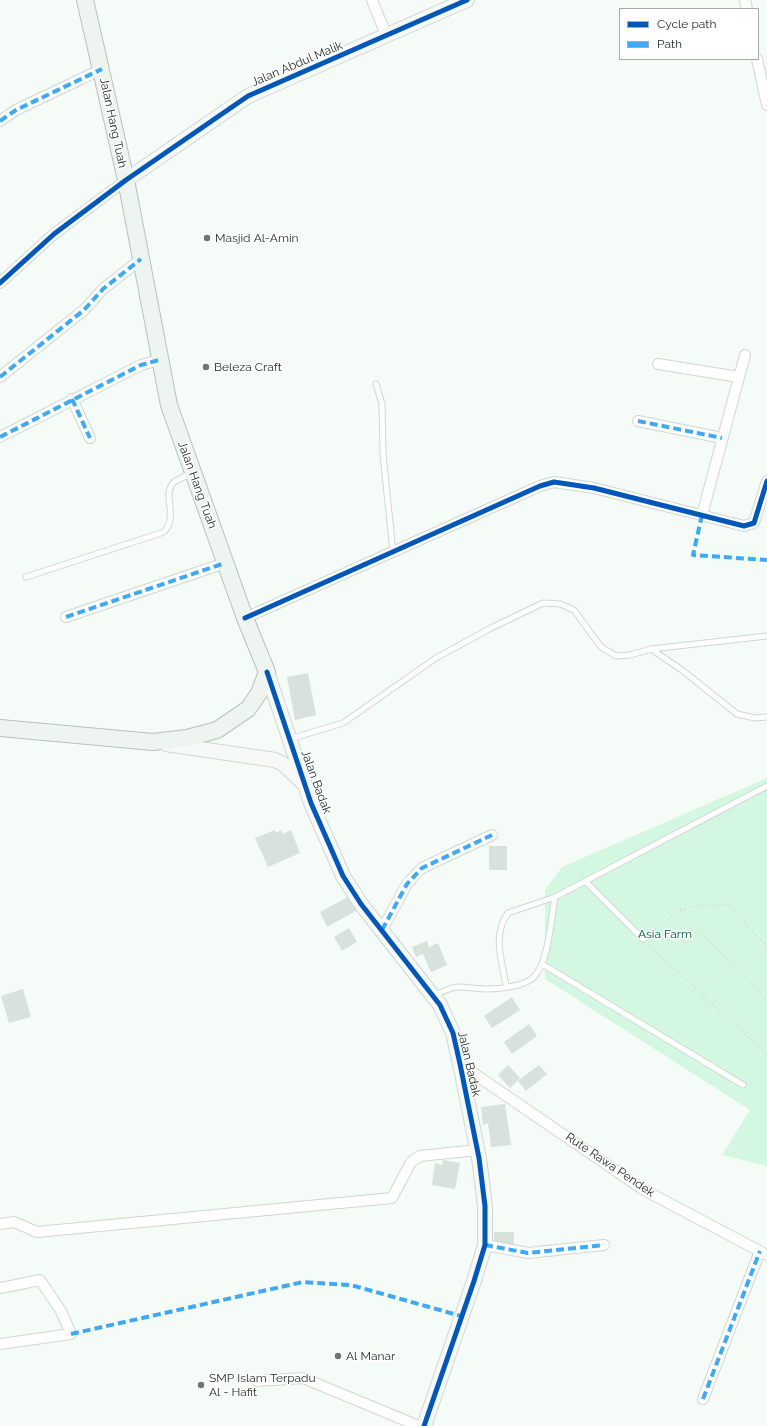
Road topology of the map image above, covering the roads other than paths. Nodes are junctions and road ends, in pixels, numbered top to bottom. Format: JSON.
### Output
{"nodes":[{"id":1,"x":85,"y":0,"type":"edge"},
{"id":2,"x":372,"y":0,"type":"edge"},
{"id":3,"x":467,"y":0,"type":"edge"},
{"id":4,"x":387,"y":37,"type":"junction"},
{"id":5,"x":756,"y":60,"type":"edge"},
{"id":6,"x":102,"y":69,"type":"junction"},
{"id":7,"x":767,"y":105,"type":"edge"},
{"id":8,"x":0,"y":121,"type":"edge"},
{"id":9,"x":126,"y":180,"type":"junction"},
{"id":10,"x":141,"y":259,"type":"junction"},
{"id":11,"x":0,"y":283,"type":"edge"},
{"id":12,"x":745,"y":355,"type":"dead end"},
{"id":13,"x":159,"y":360,"type":"junction"},
{"id":14,"x":658,"y":364,"type":"dead end"},
{"id":15,"x":0,"y":377,"type":"edge"},
{"id":16,"x":739,"y":378,"type":"junction"},
{"id":17,"x":376,"y":384,"type":"dead end"},
{"id":18,"x":72,"y":399,"type":"junction"},
{"id":19,"x":638,"y":421,"type":"dead end"},
{"id":20,"x":0,"y":437,"type":"edge"},
{"id":21,"x":90,"y":438,"type":"dead end"},
{"id":22,"x":722,"y":438,"type":"junction"},
{"id":23,"x":192,"y":472,"type":"junction"},
{"id":24,"x":767,"y":482,"type":"edge"},
{"id":25,"x":702,"y":516,"type":"junction"},
{"id":26,"x":393,"y":552,"type":"junction"},
{"id":27,"x":225,"y":563,"type":"junction"},
{"id":28,"x":26,"y":577,"type":"dead end"},
{"id":29,"x":66,"y":617,"type":"dead end"},
{"id":30,"x":245,"y":618,"type":"junction"},
{"id":31,"x":767,"y":636,"type":"edge"},
{"id":32,"x":651,"y":649,"type":"junction"},
{"id":33,"x":267,"y":672,"type":"junction"},
{"id":34,"x":767,"y":717,"type":"edge"},
{"id":35,"x":0,"y":728,"type":"edge"},
{"id":36,"x":290,"y":739,"type":"junction"},
{"id":37,"x":153,"y":742,"type":"junction"},
{"id":38,"x":304,"y":785,"type":"junction"},
{"id":39,"x":767,"y":786,"type":"edge"},
{"id":40,"x":492,"y":836,"type":"dead end"},
{"id":41,"x":585,"y":881,"type":"junction"},
{"id":42,"x":555,"y":897,"type":"junction"},
{"id":43,"x":382,"y":930,"type":"junction"},
{"id":44,"x":643,"y":939,"type":"road end"},
{"id":45,"x":542,"y":964,"type":"junction"},
{"id":46,"x":506,"y":986,"type":"junction"},
{"id":47,"x":433,"y":997,"type":"junction"},
{"id":48,"x":460,"y":1064,"type":"junction"},
{"id":49,"x":742,"y":1085,"type":"dead end"},
{"id":50,"x":477,"y":1150,"type":"junction"},
{"id":51,"x":0,"y":1224,"type":"edge"},
{"id":52,"x":485,"y":1245,"type":"junction"},
{"id":53,"x":604,"y":1245,"type":"dead end"},
{"id":54,"x":764,"y":1253,"type":"edge"},
{"id":55,"x":0,"y":1288,"type":"edge"},
{"id":56,"x":0,"y":1344,"type":"edge"},
{"id":57,"x":257,"y":1382,"type":"dead end"},
{"id":58,"x":703,"y":1399,"type":"dead end"},
{"id":59,"x":419,"y":1426,"type":"edge"},
{"id":60,"x":424,"y":1426,"type":"edge"}],
"edges":[{"from":1,"to":6,"type":"main road","name":"Jalan Hang Tuah"},
{"from":2,"to":4,"type":"street"},
{"from":3,"to":4,"type":"street","name":"Jalan Abdul Malik"},
{"from":4,"to":9,"type":"street","name":"Jalan Abdul Malik"},
{"from":5,"to":7,"type":"street"},
{"from":6,"to":8,"type":"street"},
{"from":6,"to":9,"type":"main road","name":"Jalan Hang Tuah"},
{"from":9,"to":10,"type":"main road","name":"Jalan Hang Tuah"},
{"from":9,"to":11,"type":"street"},
{"from":10,"to":13,"type":"main road","name":"Jalan Hang Tuah"},
{"from":10,"to":15,"type":"street"},
{"from":12,"to":16,"type":"street"},
{"from":13,"to":18,"type":"street"},
{"from":13,"to":23,"type":"main road","name":"Jalan Hang Tuah"},
{"from":14,"to":16,"type":"street"},
{"from":16,"to":22,"type":"street"},
{"from":17,"to":26,"type":"lane"},
{"from":18,"to":20,"type":"street"},
{"from":18,"to":21,"type":"street"},
{"from":19,"to":22,"type":"street"},
{"from":22,"to":25,"type":"street"},
{"from":23,"to":27,"type":"main road","name":"Jalan Hang Tuah"},
{"from":23,"to":28,"type":"lane"},
{"from":24,"to":25,"type":"street"},
{"from":25,"to":26,"type":"street"},
{"from":26,"to":30,"type":"street"},
{"from":27,"to":29,"type":"street"},
{"from":27,"to":30,"type":"main road","name":"Jalan Hang Tuah"},
{"from":30,"to":33,"type":"main road","name":"Jalan Hang Tuah"},
{"from":31,"to":32,"type":"lane","name":"Jalan Badak"},
{"from":32,"to":34,"type":"lane"},
{"from":32,"to":36,"type":"lane","name":"Jalan Badak"},
{"from":33,"to":36,"type":"street","name":"Jalan Badak"},
{"from":33,"to":37,"type":"main road"},
{"from":35,"to":37,"type":"main road"},
{"from":36,"to":38,"type":"street","name":"Jalan Badak"},
{"from":37,"to":38,"type":"street"},
{"from":38,"to":43,"type":"street","name":"Jalan Badak"},
{"from":39,"to":41,"type":"lane"},
{"from":40,"to":43,"type":"street"},
{"from":41,"to":42,"type":"lane"},
{"from":41,"to":44,"type":"lane"},
{"from":42,"to":45,"type":"lane"},
{"from":42,"to":46,"type":"lane"},
{"from":43,"to":47,"type":"street","name":"Jalan Badak"},
{"from":45,"to":46,"type":"lane"},
{"from":45,"to":49,"type":"lane"},
{"from":46,"to":47,"type":"lane"},
{"from":47,"to":48,"type":"street","name":"Jalan Badak"},
{"from":48,"to":50,"type":"street","name":"Jalan Badak"},
{"from":48,"to":54,"type":"street","name":"Rute Rawa Pendek"},
{"from":50,"to":51,"type":"street"},
{"from":50,"to":52,"type":"street","name":"Jalan Badak"},
{"from":52,"to":53,"type":"street"},
{"from":52,"to":60,"type":"street","name":"Jalan Badak"},
{"from":54,"to":58,"type":"street"},
{"from":55,"to":56,"type":"street"},
{"from":57,"to":59,"type":"street"}]}
